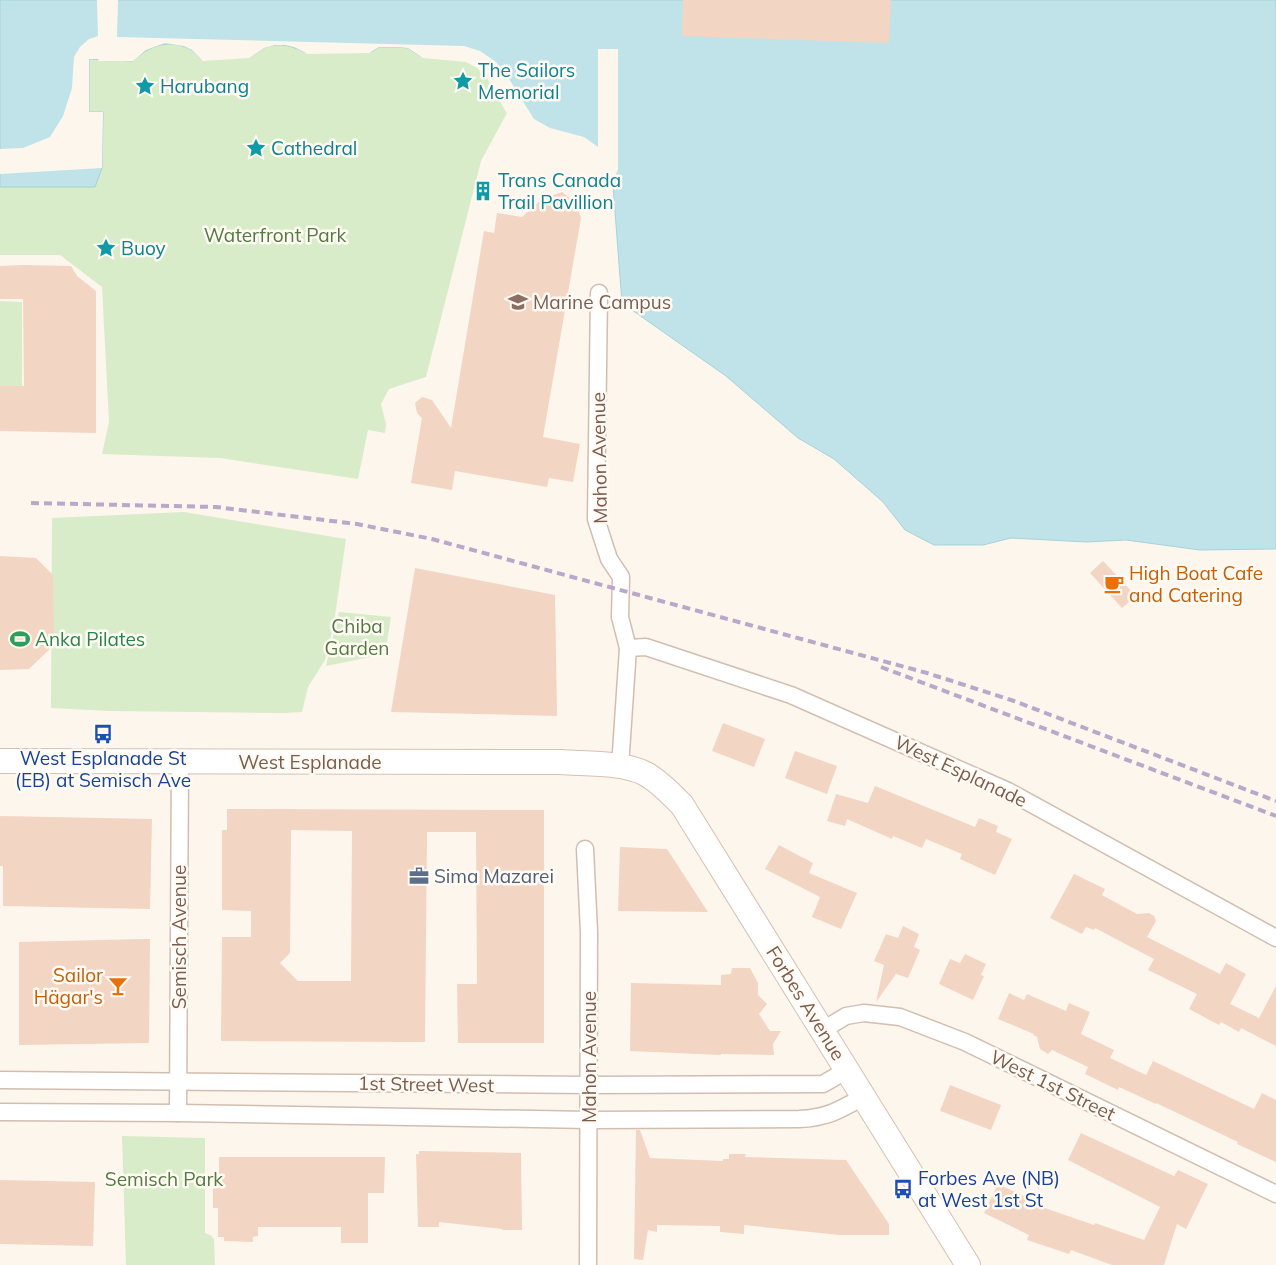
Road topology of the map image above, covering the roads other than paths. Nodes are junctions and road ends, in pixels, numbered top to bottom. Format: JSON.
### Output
{"nodes":[{"id":1,"x":599,"y":293,"type":"dead end"},
{"id":2,"x":628,"y":648,"type":"junction"},
{"id":3,"x":0,"y":761,"type":"edge"},
{"id":4,"x":180,"y":761,"type":"junction"},
{"id":5,"x":620,"y":767,"type":"junction"},
{"id":6,"x":585,"y":849,"type":"dead end"},
{"id":7,"x":1276,"y":938,"type":"edge"},
{"id":8,"x":823,"y":1030,"type":"junction"},
{"id":9,"x":847,"y":1070,"type":"junction"},
{"id":10,"x":0,"y":1080,"type":"edge"},
{"id":11,"x":179,"y":1081,"type":"junction"},
{"id":12,"x":589,"y":1085,"type":"junction"},
{"id":13,"x":864,"y":1096,"type":"junction"},
{"id":14,"x":0,"y":1112,"type":"edge"},
{"id":15,"x":178,"y":1113,"type":"junction"},
{"id":16,"x":589,"y":1120,"type":"junction"},
{"id":17,"x":1276,"y":1194,"type":"edge"},
{"id":18,"x":588,"y":1265,"type":"edge"},
{"id":19,"x":968,"y":1265,"type":"edge"}],
"edges":[{"from":1,"to":2,"type":"street","name":"Mahon Avenue"},
{"from":2,"to":5,"type":"street","name":"Mahon Avenue"},
{"from":2,"to":7,"type":"street","name":"West Esplanade"},
{"from":3,"to":4,"type":"main road","name":"West Esplanade"},
{"from":4,"to":5,"type":"main road","name":"West Esplanade"},
{"from":4,"to":11,"type":"street","name":"Semisch Avenue"},
{"from":5,"to":8,"type":"main road","name":"Forbes Avenue"},
{"from":6,"to":12,"type":"street","name":"Mahon Avenue"},
{"from":8,"to":9,"type":"main road","name":"Forbes Avenue"},
{"from":8,"to":17,"type":"street","name":"West 1st Street"},
{"from":9,"to":12,"type":"street","name":"1st Street West"},
{"from":9,"to":13,"type":"main road","name":"Forbes Avenue"},
{"from":10,"to":11,"type":"street","name":"1st Street West"},
{"from":11,"to":12,"type":"street","name":"1st Street West"},
{"from":11,"to":15,"type":"street","name":"Semisch Avenue"},
{"from":12,"to":16,"type":"street","name":"Mahon Avenue"},
{"from":13,"to":16,"type":"street"},
{"from":13,"to":19,"type":"main road","name":"Forbes Avenue"},
{"from":14,"to":15,"type":"street","name":"1st Street West"},
{"from":15,"to":16,"type":"street","name":"1st Street West"},
{"from":16,"to":18,"type":"street","name":"Mahon Avenue"}]}
